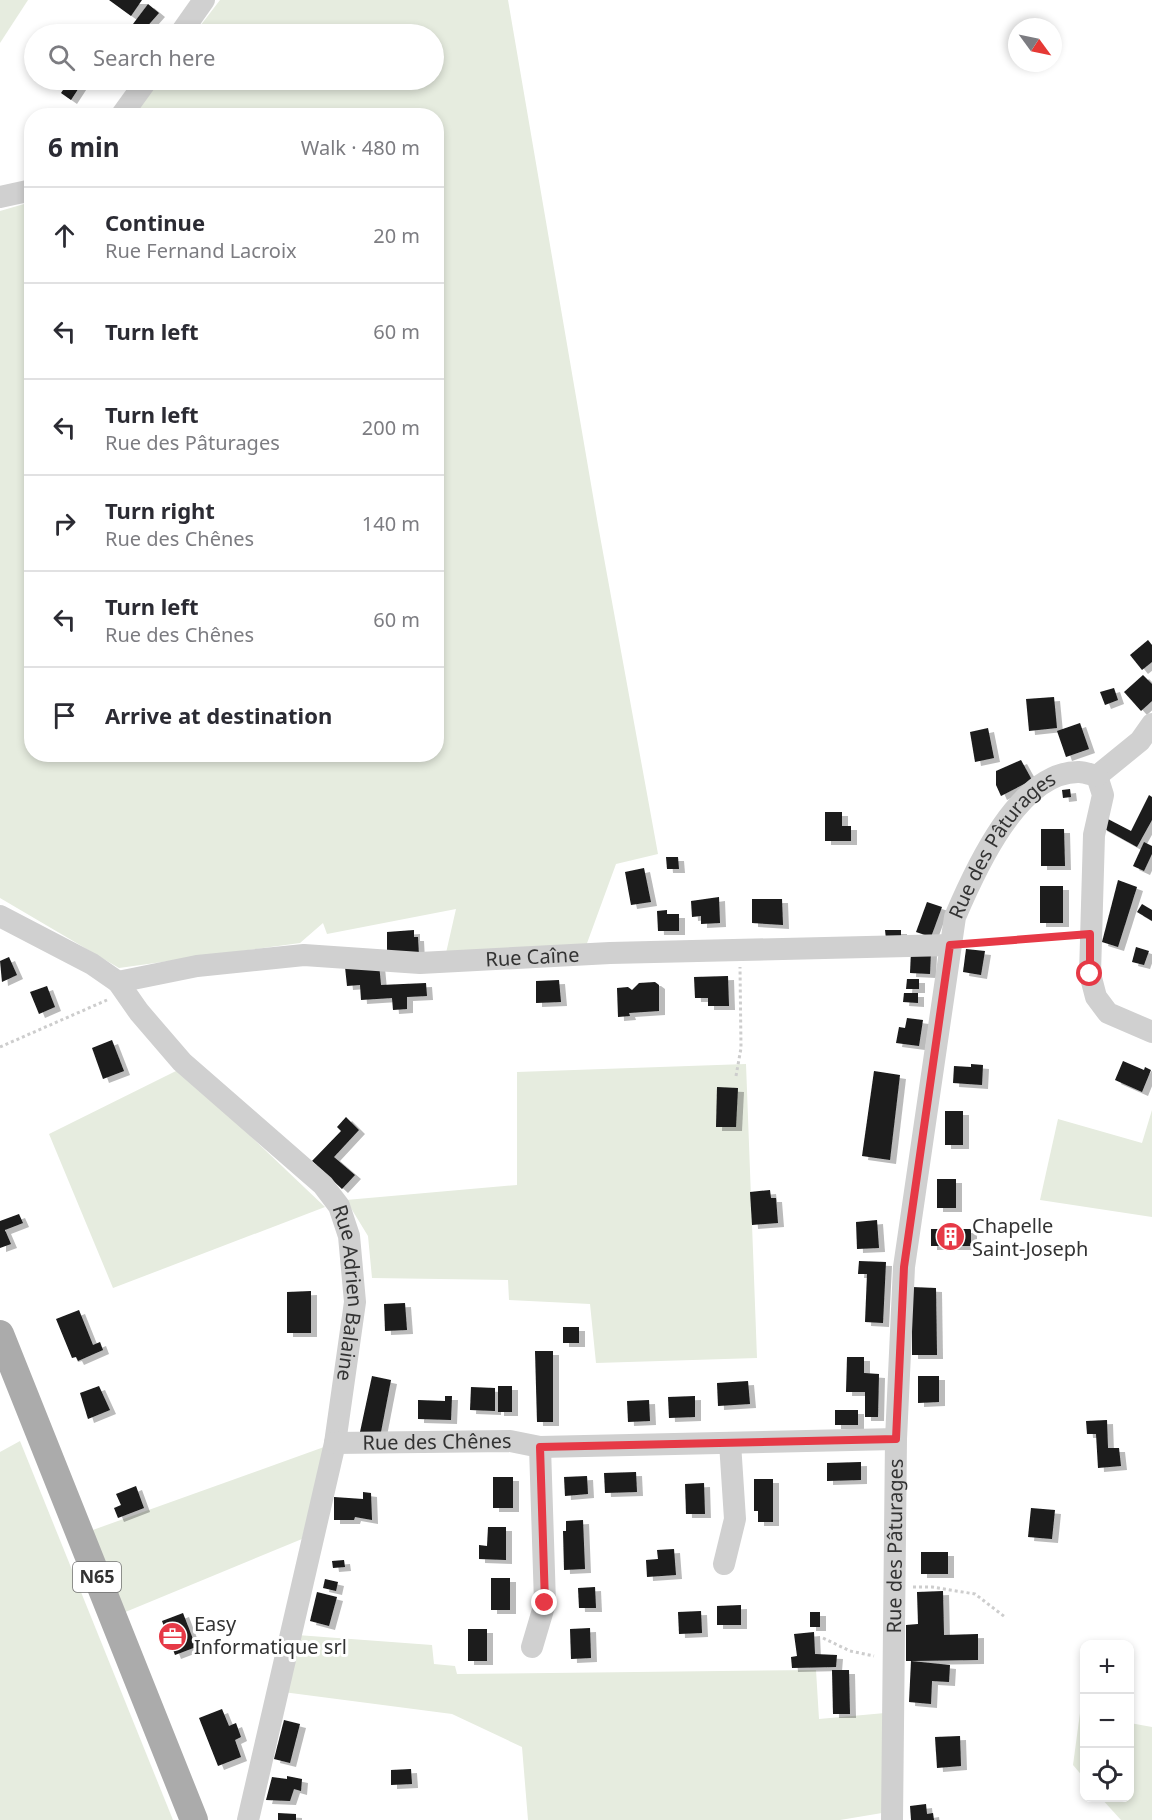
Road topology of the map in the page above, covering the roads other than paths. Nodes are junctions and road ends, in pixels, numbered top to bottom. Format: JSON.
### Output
{"nodes":[{"id":1,"x":204,"y":0,"type":"edge"},
{"id":2,"x":187,"y":24,"type":"edge"},
{"id":3,"x":140,"y":90,"type":"edge"},
{"id":4,"x":127,"y":108,"type":"edge"},
{"id":5,"x":24,"y":192,"type":"edge"},
{"id":6,"x":0,"y":197,"type":"edge"},
{"id":7,"x":1152,"y":724,"type":"edge"},
{"id":8,"x":1097,"y":776,"type":"junction"},
{"id":9,"x":0,"y":916,"type":"edge"},
{"id":10,"x":950,"y":945,"type":"junction"},
{"id":11,"x":120,"y":985,"type":"junction"},
{"id":12,"x":1152,"y":1032,"type":"edge"},
{"id":13,"x":0,"y":1334,"type":"edge"},
{"id":14,"x":896,"y":1439,"type":"junction"},
{"id":15,"x":335,"y":1443,"type":"junction"},
{"id":16,"x":730,"y":1443,"type":"junction"},
{"id":17,"x":540,"y":1447,"type":"junction"},
{"id":18,"x":724,"y":1564,"type":"dead end"},
{"id":19,"x":532,"y":1647,"type":"dead end"},
{"id":20,"x":194,"y":1820,"type":"edge"},
{"id":21,"x":248,"y":1820,"type":"edge"},
{"id":22,"x":892,"y":1820,"type":"edge"}],
"edges":[{"from":1,"to":2,"type":"street"},
{"from":3,"to":4,"type":"street"},
{"from":5,"to":6,"type":"street"},
{"from":7,"to":8,"type":"street"},
{"from":8,"to":10,"type":"street","name":"Rue des Pâturages"},
{"from":8,"to":12,"type":"street"},
{"from":9,"to":11,"type":"street","name":"Rue Adrien Balaine"},
{"from":10,"to":11,"type":"street","name":"Rue Caîne"},
{"from":10,"to":14,"type":"street","name":"Rue des Pâturages"},
{"from":11,"to":15,"type":"street","name":"Rue Adrien Balaine"},
{"from":13,"to":20,"type":"main road","number":"N65"},
{"from":14,"to":16,"type":"street","name":"Rue des Chênes"},
{"from":14,"to":22,"type":"street","name":"Rue des Pâturages"},
{"from":15,"to":17,"type":"street","name":"Rue des Chênes"},
{"from":15,"to":21,"type":"street","name":"Rue Adrien Balaine"},
{"from":16,"to":17,"type":"street","name":"Rue des Chênes"},
{"from":16,"to":18,"type":"street"},
{"from":17,"to":19,"type":"street","name":"Rue des Chênes"}]}
